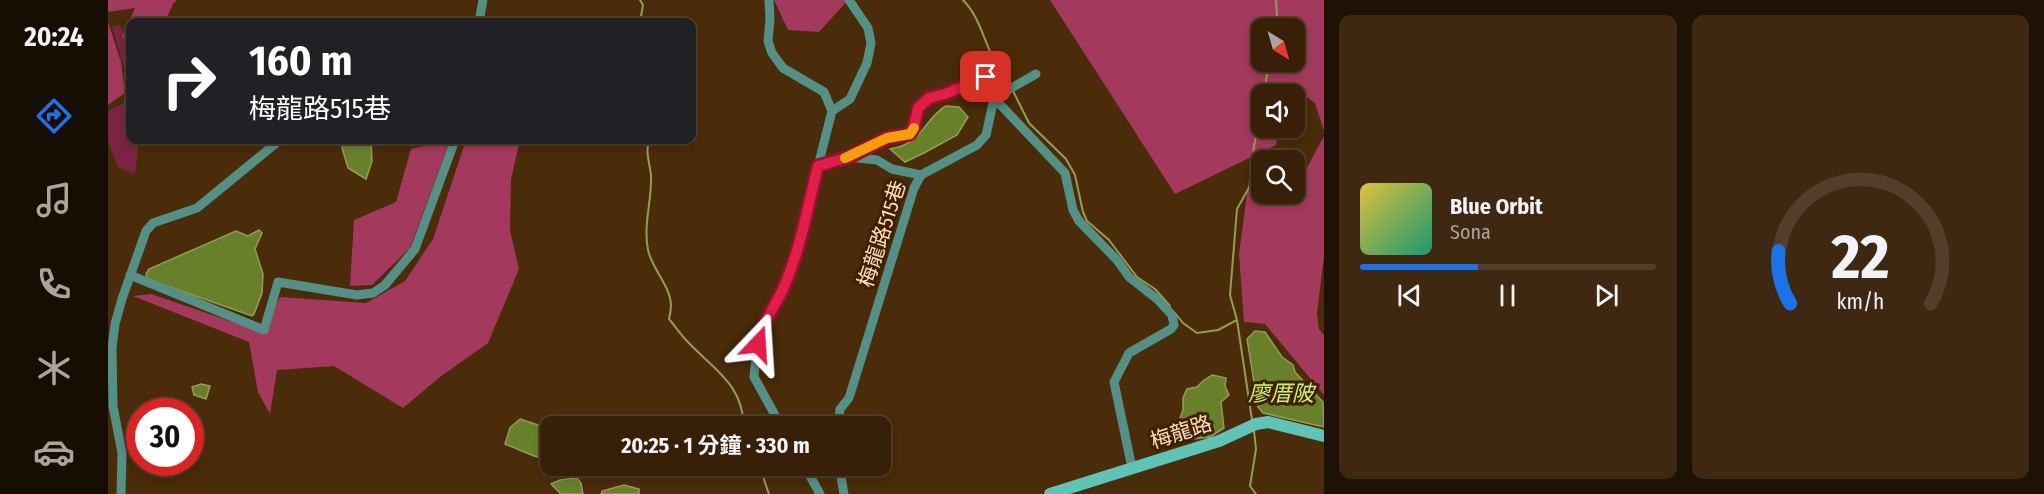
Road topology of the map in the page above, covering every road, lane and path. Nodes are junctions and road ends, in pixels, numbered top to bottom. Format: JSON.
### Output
{"nodes":[{"id":1,"x":483,"y":0,"type":"edge"},
{"id":2,"x":768,"y":0,"type":"edge"},
{"id":3,"x":849,"y":0,"type":"edge"},
{"id":4,"x":480,"y":18,"type":"edge"},
{"id":5,"x":1036,"y":74,"type":"dead end"},
{"id":6,"x":994,"y":98,"type":"junction"},
{"id":7,"x":832,"y":111,"type":"junction"},
{"id":8,"x":275,"y":144,"type":"edge"},
{"id":9,"x":454,"y":144,"type":"edge"},
{"id":10,"x":849,"y":157,"type":"junction"},
{"id":11,"x":818,"y":166,"type":"junction"},
{"id":12,"x":921,"y":175,"type":"junction"},
{"id":13,"x":130,"y":275,"type":"junction"},
{"id":14,"x":775,"y":416,"type":"edge"},
{"id":15,"x":839,"y":416,"type":"edge"},
{"id":16,"x":1324,"y":436,"type":"edge"},
{"id":17,"x":1132,"y":468,"type":"junction"},
{"id":18,"x":810,"y":476,"type":"edge"},
{"id":19,"x":840,"y":476,"type":"edge"},
{"id":20,"x":122,"y":494,"type":"edge"},
{"id":21,"x":820,"y":494,"type":"edge"},
{"id":22,"x":844,"y":494,"type":"edge"},
{"id":23,"x":1050,"y":494,"type":"edge"}],
"edges":[{"from":1,"to":4,"type":"street"},
{"from":2,"to":7,"type":"street"},
{"from":3,"to":7,"type":"street"},
{"from":5,"to":6,"type":"street"},
{"from":6,"to":10,"type":"street"},
{"from":6,"to":12,"type":"street","name":"梅龍路515巷"},
{"from":6,"to":17,"type":"street"},
{"from":7,"to":11,"type":"street"},
{"from":8,"to":13,"type":"street"},
{"from":9,"to":13,"type":"street"},
{"from":10,"to":11,"type":"street"},
{"from":10,"to":12,"type":"street"},
{"from":11,"to":14,"type":"street"},
{"from":12,"to":15,"type":"street","name":"梅龍路515巷"},
{"from":13,"to":20,"type":"street"},
{"from":16,"to":17,"type":"street","name":"梅龍路"},
{"from":17,"to":23,"type":"street","name":"梅龍路"},
{"from":18,"to":21,"type":"street"},
{"from":19,"to":22,"type":"street"}]}
